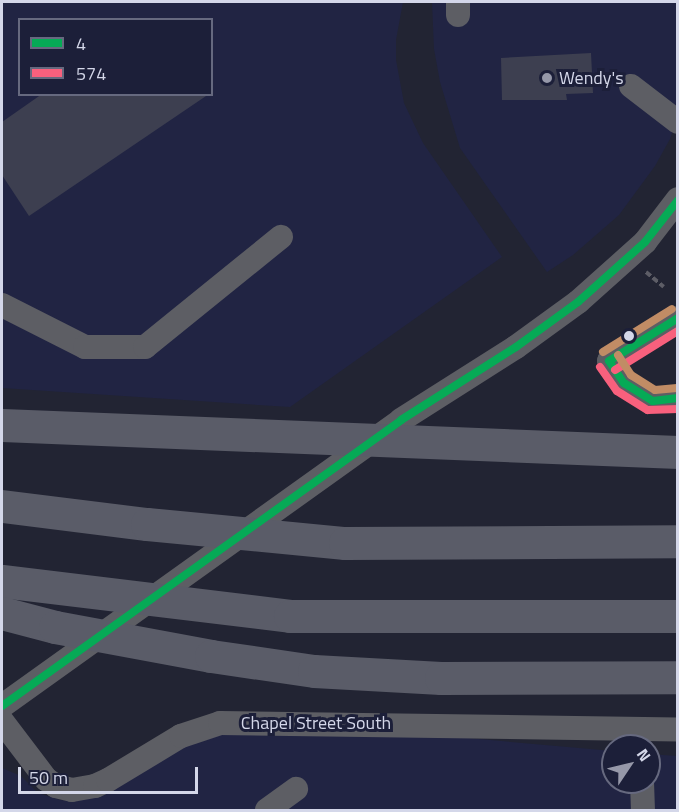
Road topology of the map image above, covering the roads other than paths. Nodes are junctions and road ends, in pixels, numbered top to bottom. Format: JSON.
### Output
{"nodes":[{"id":1,"x":631,"y":86,"type":"dead end"},
{"id":2,"x":678,"y":122,"type":"edge"},
{"id":3,"x":678,"y":199,"type":"edge"},
{"id":4,"x":281,"y":237,"type":"dead end"},
{"id":5,"x":2,"y":305,"type":"edge"},
{"id":6,"x":678,"y":318,"type":"edge"},
{"id":7,"x":678,"y":398,"type":"edge"},
{"id":8,"x":2,"y":425,"type":"edge"},
{"id":9,"x":678,"y":451,"type":"edge"},
{"id":10,"x":2,"y":506,"type":"edge"},
{"id":11,"x":678,"y":541,"type":"edge"},
{"id":12,"x":2,"y":581,"type":"edge"},
{"id":13,"x":2,"y":613,"type":"edge"},
{"id":14,"x":678,"y":616,"type":"edge"},
{"id":15,"x":678,"y":677,"type":"edge"},
{"id":16,"x":2,"y":706,"type":"edge"},
{"id":17,"x":2,"y":721,"type":"edge"},
{"id":18,"x":678,"y":729,"type":"edge"},
{"id":19,"x":656,"y":734,"type":"edge"},
{"id":20,"x":601,"y":736,"type":"edge"},
{"id":21,"x":296,"y":789,"type":"dead end"},
{"id":22,"x":642,"y":794,"type":"edge"},
{"id":23,"x":267,"y":810,"type":"edge"},
{"id":24,"x":643,"y":810,"type":"edge"}],
"edges":[{"from":1,"to":2,"type":"street"},
{"from":3,"to":16,"type":"street"},
{"from":4,"to":5,"type":"street"},
{"from":6,"to":7,"type":"street"},
{"from":8,"to":9,"type":"highway"},
{"from":10,"to":11,"type":"highway"},
{"from":12,"to":14,"type":"highway"},
{"from":13,"to":15,"type":"highway"},
{"from":17,"to":20,"type":"street","name":"Chapel Street South"},
{"from":18,"to":19,"type":"street","name":"Chapel Street South"},
{"from":21,"to":23,"type":"street"},
{"from":22,"to":24,"type":"street"}]}
